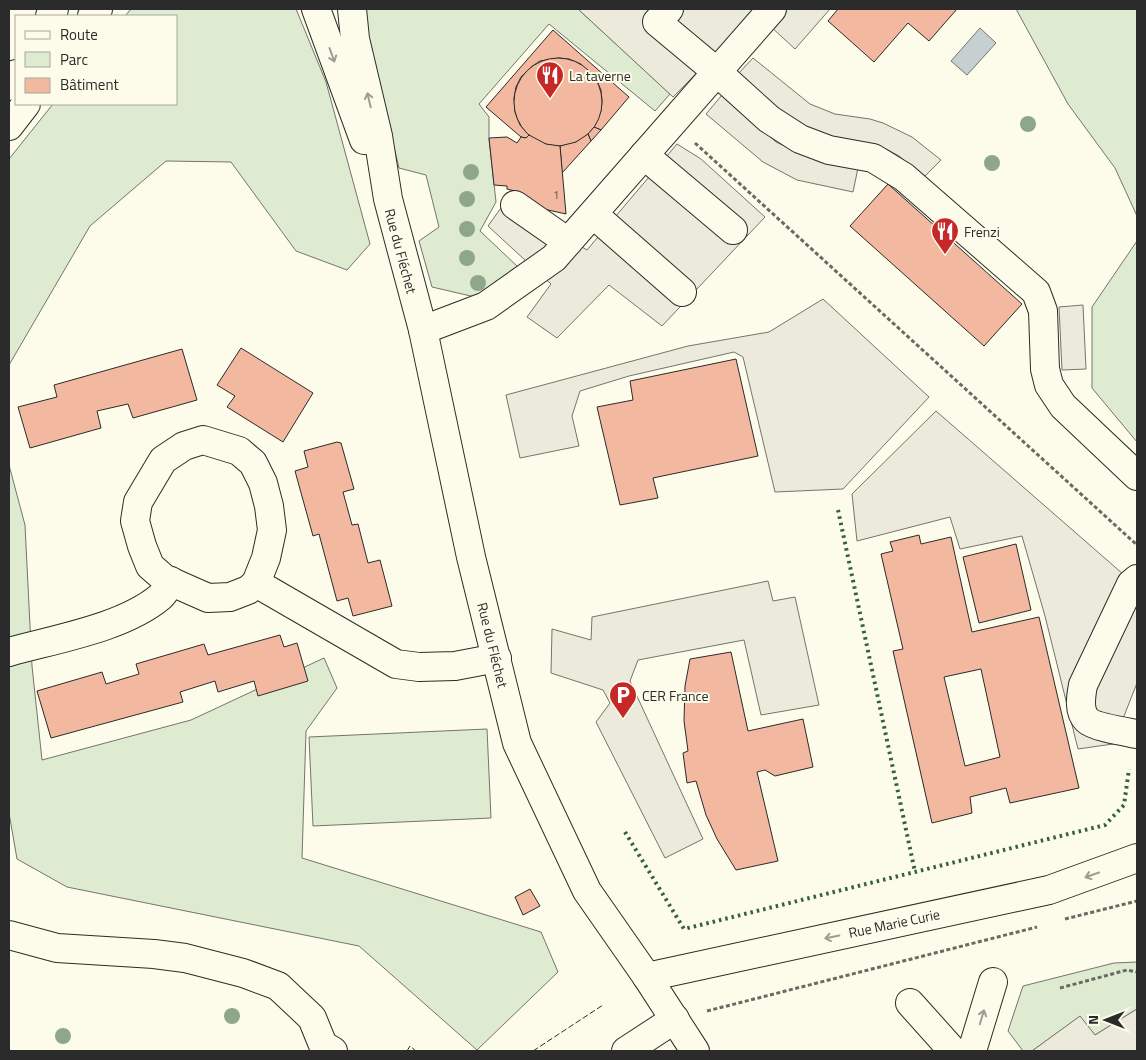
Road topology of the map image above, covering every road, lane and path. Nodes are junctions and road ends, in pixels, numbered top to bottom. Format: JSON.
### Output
{"nodes":[{"id":1,"x":316,"y":9,"type":"edge"},
{"id":2,"x":352,"y":9,"type":"edge"},
{"id":3,"x":772,"y":9,"type":"edge"},
{"id":4,"x":656,"y":13,"type":"edge"},
{"id":5,"x":717,"y":72,"type":"junction"},
{"id":6,"x":25,"y":105,"type":"edge"},
{"id":7,"x":671,"y":124,"type":"junction"},
{"id":8,"x":9,"y":126,"type":"edge"},
{"id":9,"x":644,"y":155,"type":"junction"},
{"id":10,"x":388,"y":199,"type":"junction"},
{"id":11,"x":516,"y":205,"type":"dead end"},
{"id":12,"x":592,"y":214,"type":"junction"},
{"id":13,"x":733,"y":230,"type":"dead end"},
{"id":14,"x":568,"y":242,"type":"junction"},
{"id":15,"x":682,"y":292,"type":"dead end"},
{"id":16,"x":422,"y":330,"type":"junction"},
{"id":17,"x":1137,"y":476,"type":"edge"},
{"id":18,"x":1137,"y":545,"type":"edge"},
{"id":19,"x":1137,"y":579,"type":"edge"},
{"id":20,"x":171,"y":581,"type":"junction"},
{"id":21,"x":256,"y":584,"type":"junction"},
{"id":22,"x":9,"y":652,"type":"edge"},
{"id":23,"x":497,"y":658,"type":"junction"},
{"id":24,"x":1137,"y":734,"type":"edge"},
{"id":25,"x":1137,"y":858,"type":"edge"},
{"id":26,"x":1137,"y":901,"type":"edge"},
{"id":27,"x":1060,"y":921,"type":"dead end"},
{"id":28,"x":1041,"y":926,"type":"dead end"},
{"id":29,"x":9,"y":935,"type":"edge"},
{"id":30,"x":1137,"y":972,"type":"edge"},
{"id":31,"x":647,"y":977,"type":"junction"},
{"id":32,"x":993,"y":982,"type":"dead end"},
{"id":33,"x":1060,"y":988,"type":"dead end"},
{"id":34,"x":910,"y":1003,"type":"dead end"},
{"id":35,"x":674,"y":1019,"type":"junction"},
{"id":36,"x":333,"y":1051,"type":"edge"},
{"id":37,"x":626,"y":1051,"type":"edge"},
{"id":38,"x":695,"y":1051,"type":"edge"},
{"id":39,"x":953,"y":1051,"type":"edge"},
{"id":40,"x":972,"y":1051,"type":"edge"}],
"edges":[{"from":1,"to":10,"type":"main road","name":"Rue du Fléchet","one_way":true},
{"from":10,"to":2,"type":"main road","name":"Rue du Fléchet","one_way":true},
{"from":3,"to":5,"type":"main road"},
{"from":4,"to":5,"type":"main road"},
{"from":5,"to":7,"type":"main road"},
{"from":5,"to":17,"type":"main road"},
{"from":6,"to":8,"type":"main road"},
{"from":7,"to":9,"type":"main road"},
{"from":7,"to":18,"type":"path"},
{"from":9,"to":12,"type":"main road"},
{"from":9,"to":13,"type":"main road"},
{"from":10,"to":16,"type":"main road","name":"Rue du Fléchet"},
{"from":11,"to":14,"type":"main road"},
{"from":12,"to":14,"type":"main road"},
{"from":12,"to":15,"type":"main road"},
{"from":14,"to":16,"type":"main road"},
{"from":16,"to":23,"type":"main road","name":"Rue du Fléchet"},
{"from":19,"to":24,"type":"main road"},
{"from":20,"to":21,"type":"main road"},
{"from":20,"to":21,"type":"main road"},
{"from":20,"to":22,"type":"main road"},
{"from":21,"to":23,"type":"main road"},
{"from":23,"to":31,"type":"main road","name":"Rue du Fléchet"},
{"from":25,"to":31,"type":"main road","name":"Rue Marie Curie","one_way":true},
{"from":26,"to":27,"type":"path"},
{"from":28,"to":35,"type":"path"},
{"from":29,"to":36,"type":"main road"},
{"from":30,"to":33,"type":"path"},
{"from":31,"to":35,"type":"main road","name":"Rue du Fléchet"},
{"from":40,"to":32,"type":"main road","one_way":true},
{"from":34,"to":39,"type":"main road"},
{"from":35,"to":37,"type":"main road"},
{"from":35,"to":38,"type":"main road","name":"Rue du Fléchet"}]}
